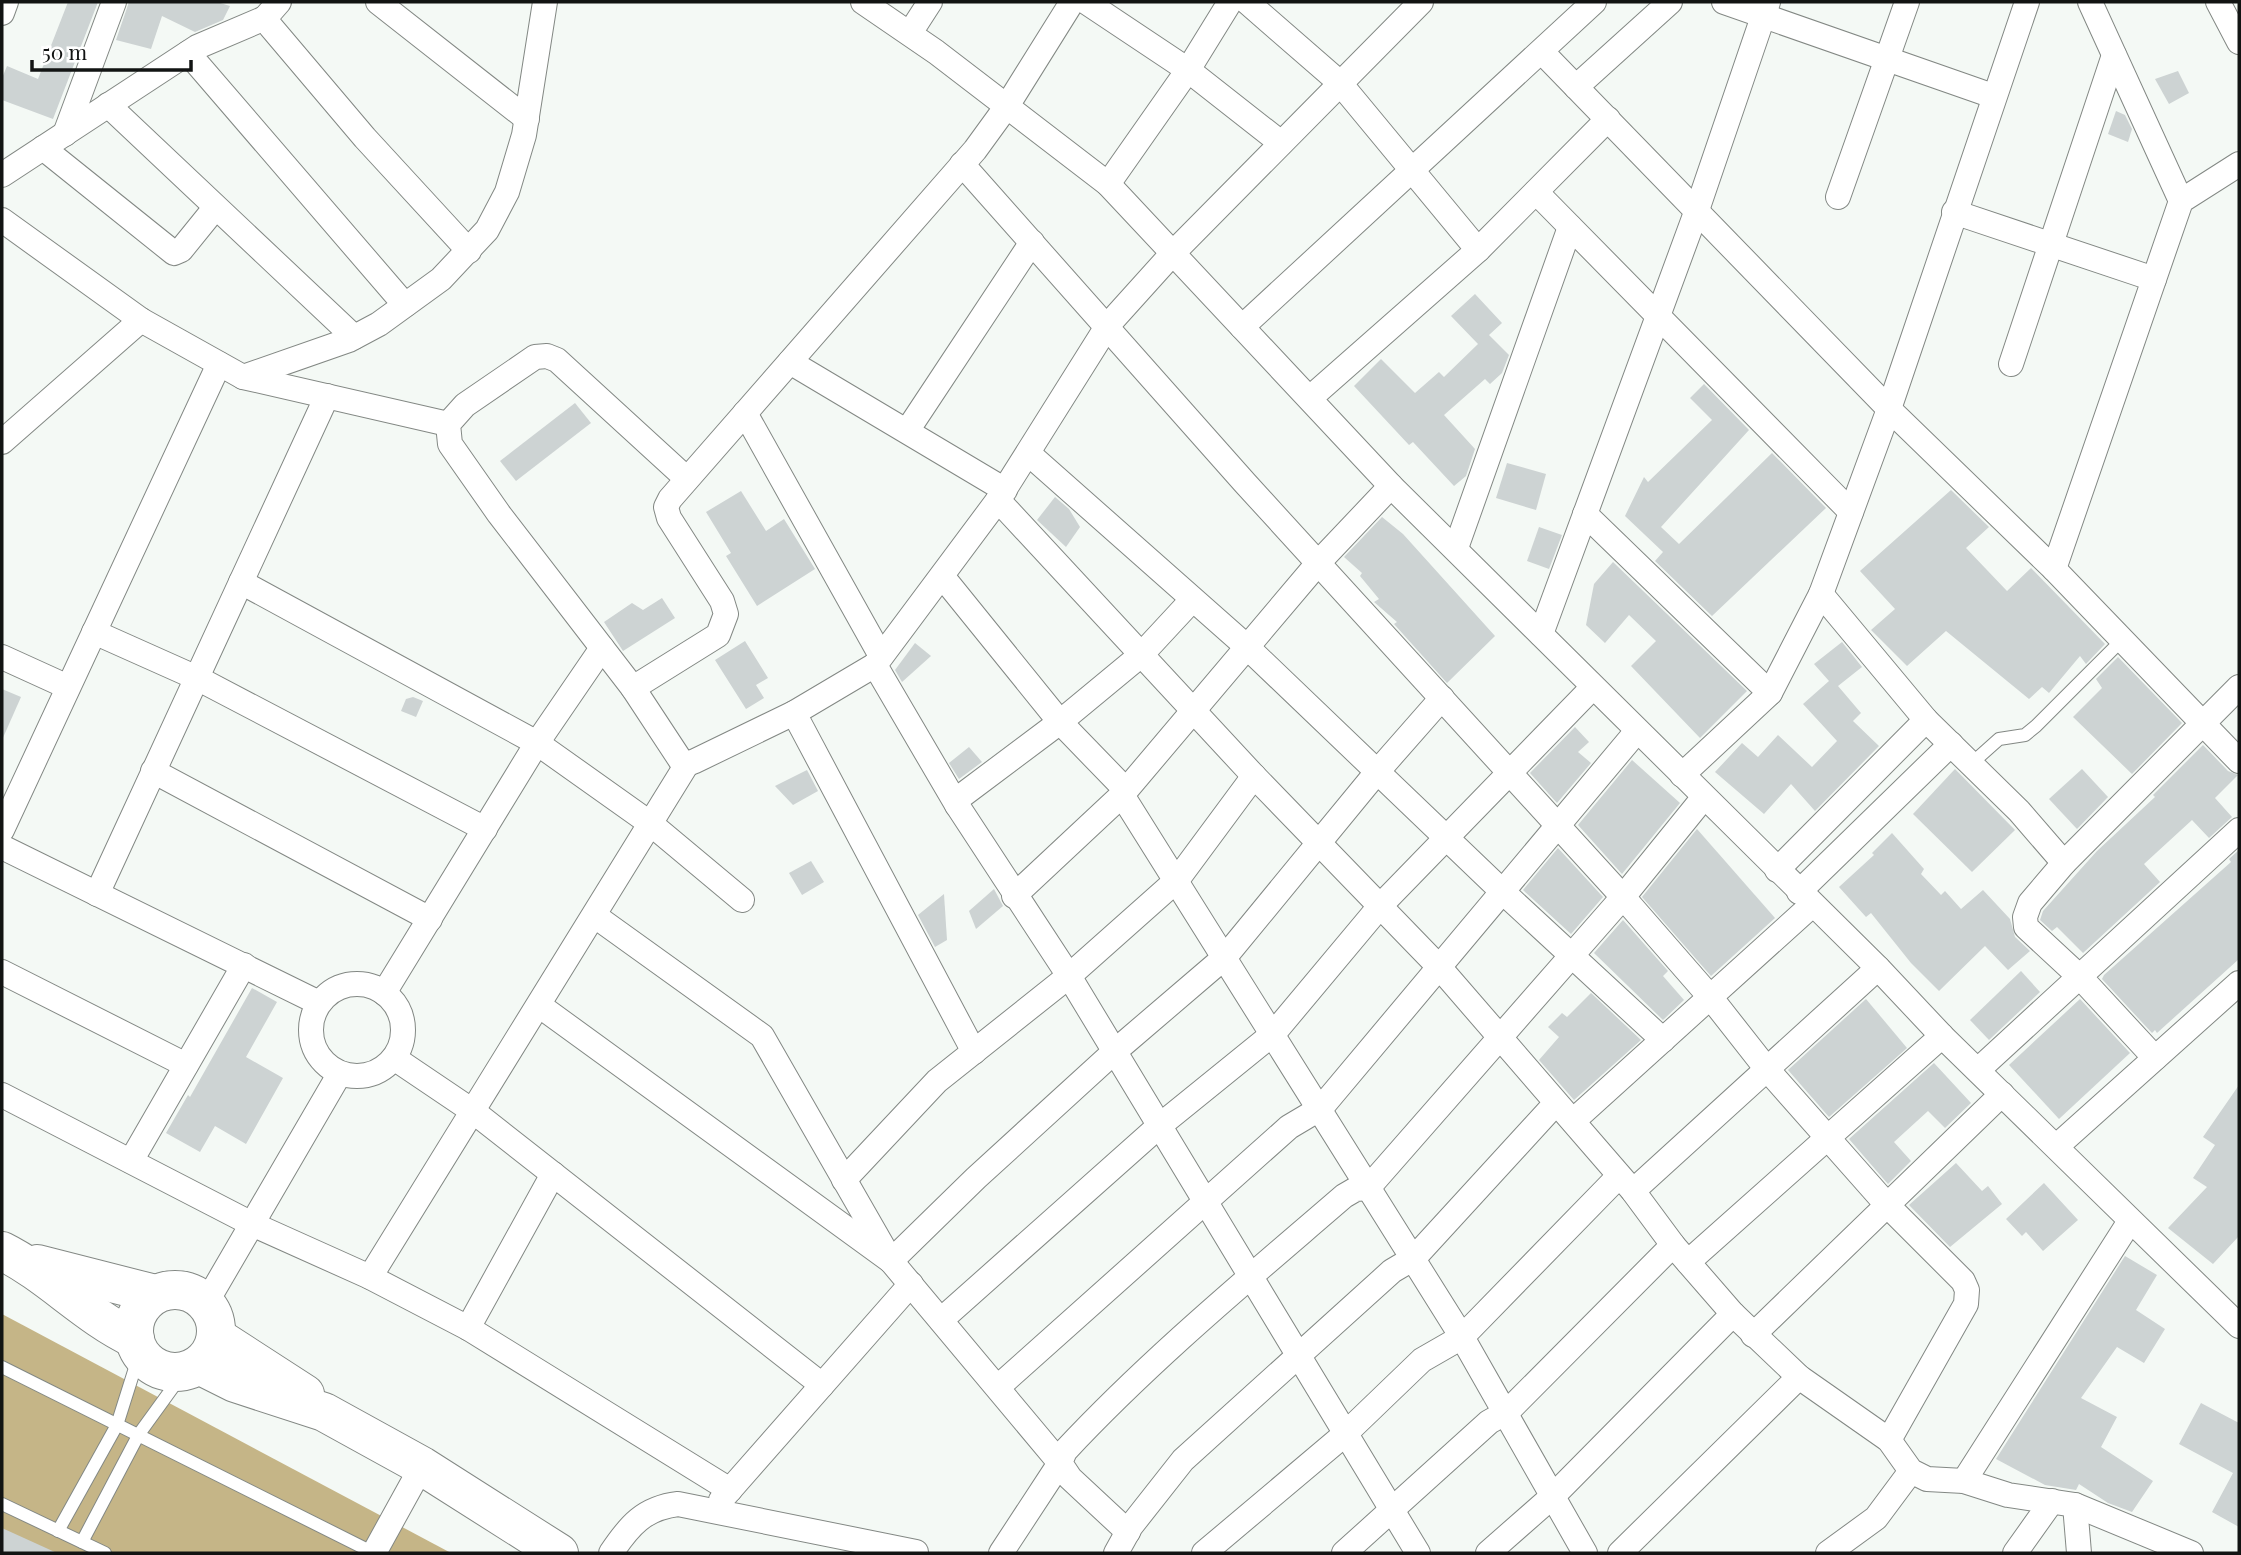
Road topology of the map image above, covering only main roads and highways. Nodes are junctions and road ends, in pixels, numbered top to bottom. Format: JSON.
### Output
{"nodes":[{"id":1,"x":15,"y":1258,"type":"edge"},
{"id":2,"x":155,"y":1294,"type":"junction"},
{"id":3,"x":202,"y":1344,"type":"junction"},
{"id":4,"x":137,"y":1346,"type":"junction"},
{"id":5,"x":559,"y":1553,"type":"edge"}],
"edges":[{"from":1,"to":2,"type":"main road"},
{"from":1,"to":4,"type":"main road"},
{"from":2,"to":3,"type":"main road"},
{"from":2,"to":4,"type":"main road"},
{"from":3,"to":4,"type":"main road"},
{"from":3,"to":5,"type":"main road"}]}
